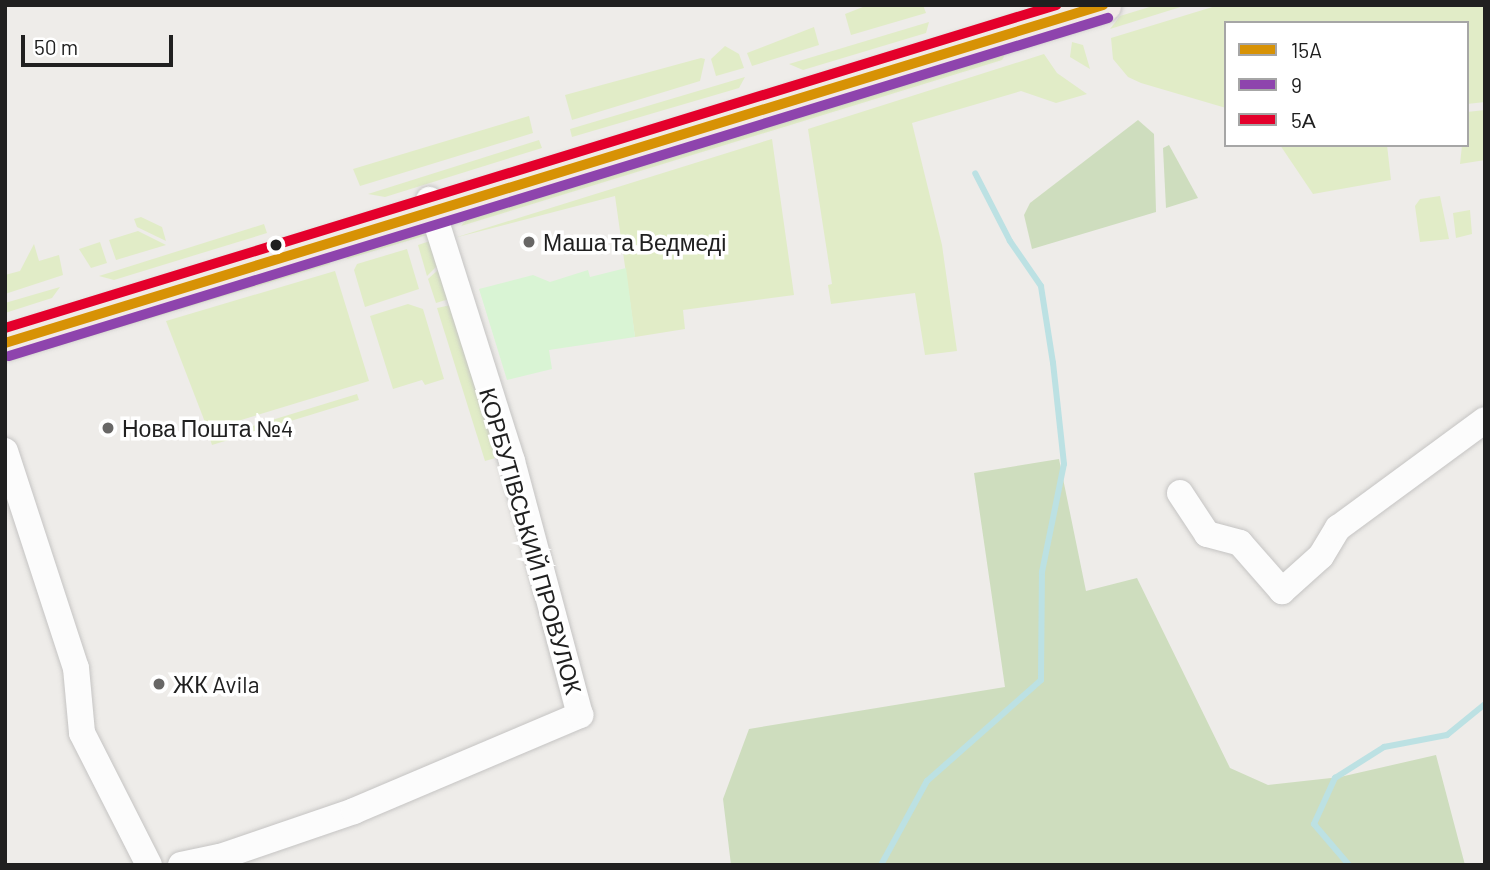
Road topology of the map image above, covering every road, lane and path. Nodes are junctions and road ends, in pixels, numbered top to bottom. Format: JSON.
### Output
{"nodes":[{"id":1,"x":1061,"y":5,"type":"edge"},
{"id":2,"x":1104,"y":5,"type":"edge"},
{"id":3,"x":431,"y":206,"type":"junction"},
{"id":4,"x":5,"y":328,"type":"edge"},
{"id":5,"x":5,"y":343,"type":"edge"},
{"id":6,"x":1485,"y":420,"type":"edge"},
{"id":7,"x":5,"y":452,"type":"edge"},
{"id":8,"x":1180,"y":493,"type":"dead end"},
{"id":9,"x":149,"y":865,"type":"edge"},
{"id":10,"x":181,"y":865,"type":"edge"}],
"edges":[{"from":1,"to":3,"type":"main road"},
{"from":2,"to":3,"type":"main road"},
{"from":3,"to":4,"type":"main road"},
{"from":3,"to":5,"type":"main road"},
{"from":3,"to":10,"type":"street","name":"КОРБУТІВСЬКИЙ ПРОВУЛОК"},
{"from":6,"to":8,"type":"street"},
{"from":7,"to":9,"type":"street"}]}
